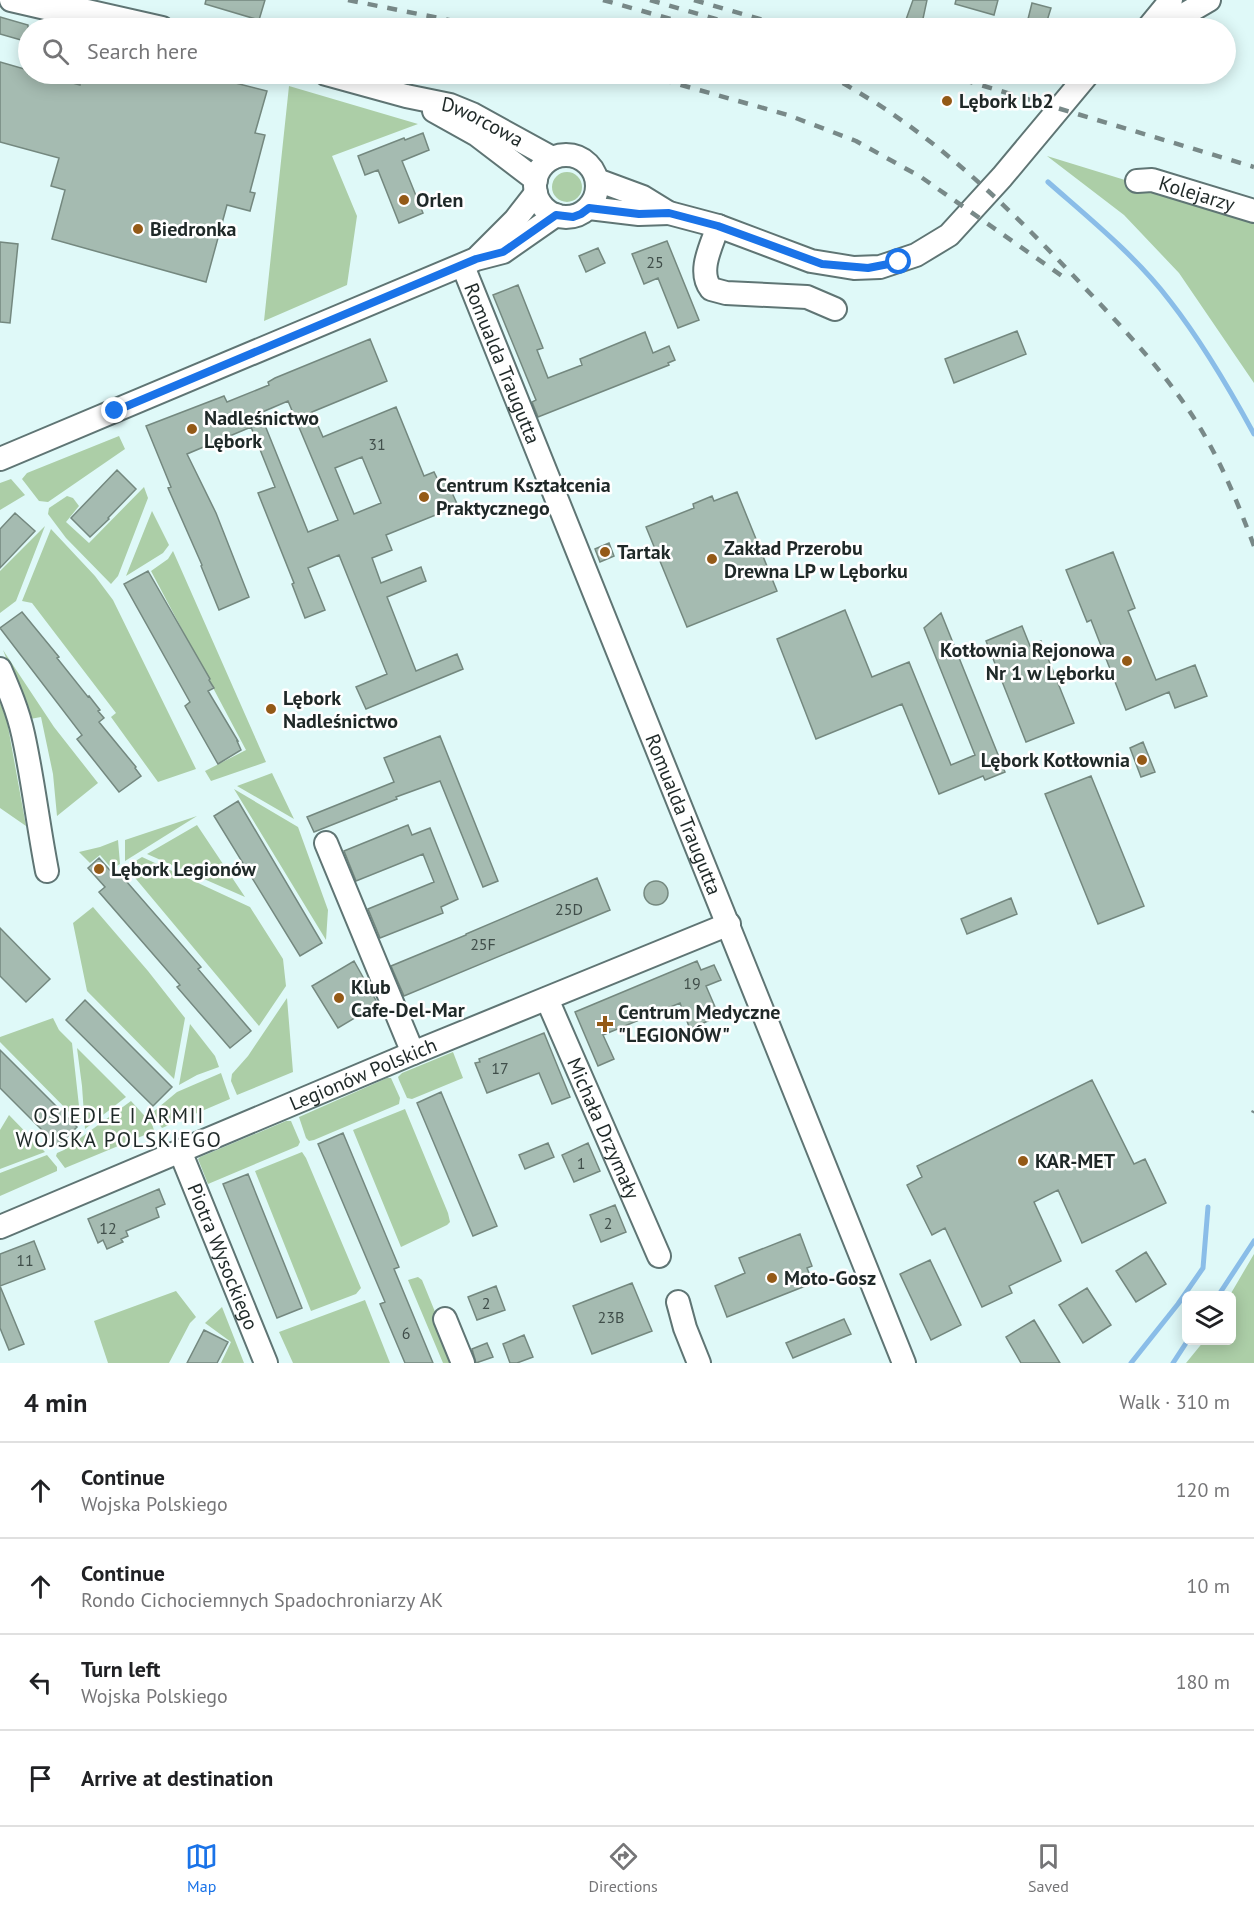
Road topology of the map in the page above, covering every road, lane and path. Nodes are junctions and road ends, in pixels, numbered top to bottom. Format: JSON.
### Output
{"nodes":[{"id":1,"x":11,"y":0,"type":"edge"},
{"id":2,"x":59,"y":0,"type":"edge"},
{"id":3,"x":1171,"y":0,"type":"edge"},
{"id":4,"x":1209,"y":0,"type":"edge"},
{"id":5,"x":87,"y":12,"type":"junction"},
{"id":6,"x":115,"y":18,"type":"edge"},
{"id":7,"x":1156,"y":18,"type":"edge"},
{"id":8,"x":1176,"y":18,"type":"edge"},
{"id":9,"x":362,"y":84,"type":"edge"},
{"id":10,"x":1080,"y":84,"type":"edge"},
{"id":11,"x":406,"y":96,"type":"junction"},
{"id":12,"x":568,"y":151,"type":"junction"},
{"id":13,"x":597,"y":180,"type":"junction"},
{"id":14,"x":1137,"y":181,"type":"dead end"},
{"id":15,"x":536,"y":187,"type":"junction"},
{"id":16,"x":589,"y":208,"type":"junction"},
{"id":17,"x":1254,"y":211,"type":"edge"},
{"id":18,"x":669,"y":213,"type":"junction"},
{"id":19,"x":556,"y":215,"type":"junction"},
{"id":20,"x":718,"y":226,"type":"junction"},
{"id":21,"x":470,"y":262,"type":"junction"},
{"id":22,"x":835,"y":309,"type":"dead end"},
{"id":23,"x":0,"y":459,"type":"edge"},
{"id":24,"x":0,"y":669,"type":"edge"},
{"id":25,"x":326,"y":843,"type":"dead end"},
{"id":26,"x":47,"y":871,"type":"dead end"},
{"id":27,"x":729,"y":924,"type":"junction"},
{"id":28,"x":547,"y":999,"type":"junction"},
{"id":29,"x":413,"y":1053,"type":"junction"},
{"id":30,"x":180,"y":1151,"type":"junction"},
{"id":31,"x":0,"y":1227,"type":"edge"},
{"id":32,"x":659,"y":1256,"type":"dead end"},
{"id":33,"x":678,"y":1302,"type":"dead end"},
{"id":34,"x":445,"y":1319,"type":"dead end"},
{"id":35,"x":267,"y":1363,"type":"edge"},
{"id":36,"x":463,"y":1363,"type":"edge"},
{"id":37,"x":699,"y":1363,"type":"edge"},
{"id":38,"x":904,"y":1363,"type":"edge"}],
"edges":[{"from":1,"to":5,"type":"street"},
{"from":2,"to":5,"type":"street"},
{"from":3,"to":7,"type":"street"},
{"from":4,"to":8,"type":"street"},
{"from":5,"to":6,"type":"street"},
{"from":9,"to":11,"type":"street","name":"Dworcowa"},
{"from":10,"to":20,"type":"street"},
{"from":11,"to":12,"type":"street","name":"Dworcowa"},
{"from":11,"to":15,"type":"street","name":"Dworcowa"},
{"from":12,"to":13,"type":"street"},
{"from":12,"to":15,"type":"street"},
{"from":13,"to":16,"type":"street"},
{"from":13,"to":18,"type":"street"},
{"from":14,"to":17,"type":"street","name":"Kolejarzy"},
{"from":15,"to":19,"type":"street"},
{"from":15,"to":21,"type":"street"},
{"from":16,"to":18,"type":"street"},
{"from":16,"to":19,"type":"street"},
{"from":18,"to":20,"type":"street"},
{"from":19,"to":21,"type":"street"},
{"from":20,"to":22,"type":"street"},
{"from":21,"to":23,"type":"street"},
{"from":21,"to":27,"type":"street","name":"Romualda Traugutta"},
{"from":24,"to":26,"type":"street"},
{"from":25,"to":29,"type":"street"},
{"from":27,"to":28,"type":"street","name":"Legionów Polskich"},
{"from":27,"to":38,"type":"street","name":"Romualda Traugutta"},
{"from":28,"to":29,"type":"street","name":"Legionów Polskich"},
{"from":28,"to":32,"type":"street","name":"Michała Drzymały"},
{"from":29,"to":30,"type":"street","name":"Legionów Polskich"},
{"from":30,"to":31,"type":"street","name":"Legionów Polskich"},
{"from":30,"to":35,"type":"street","name":"Piotra Wysockiego"},
{"from":33,"to":37,"type":"street"},
{"from":34,"to":36,"type":"street"}]}
